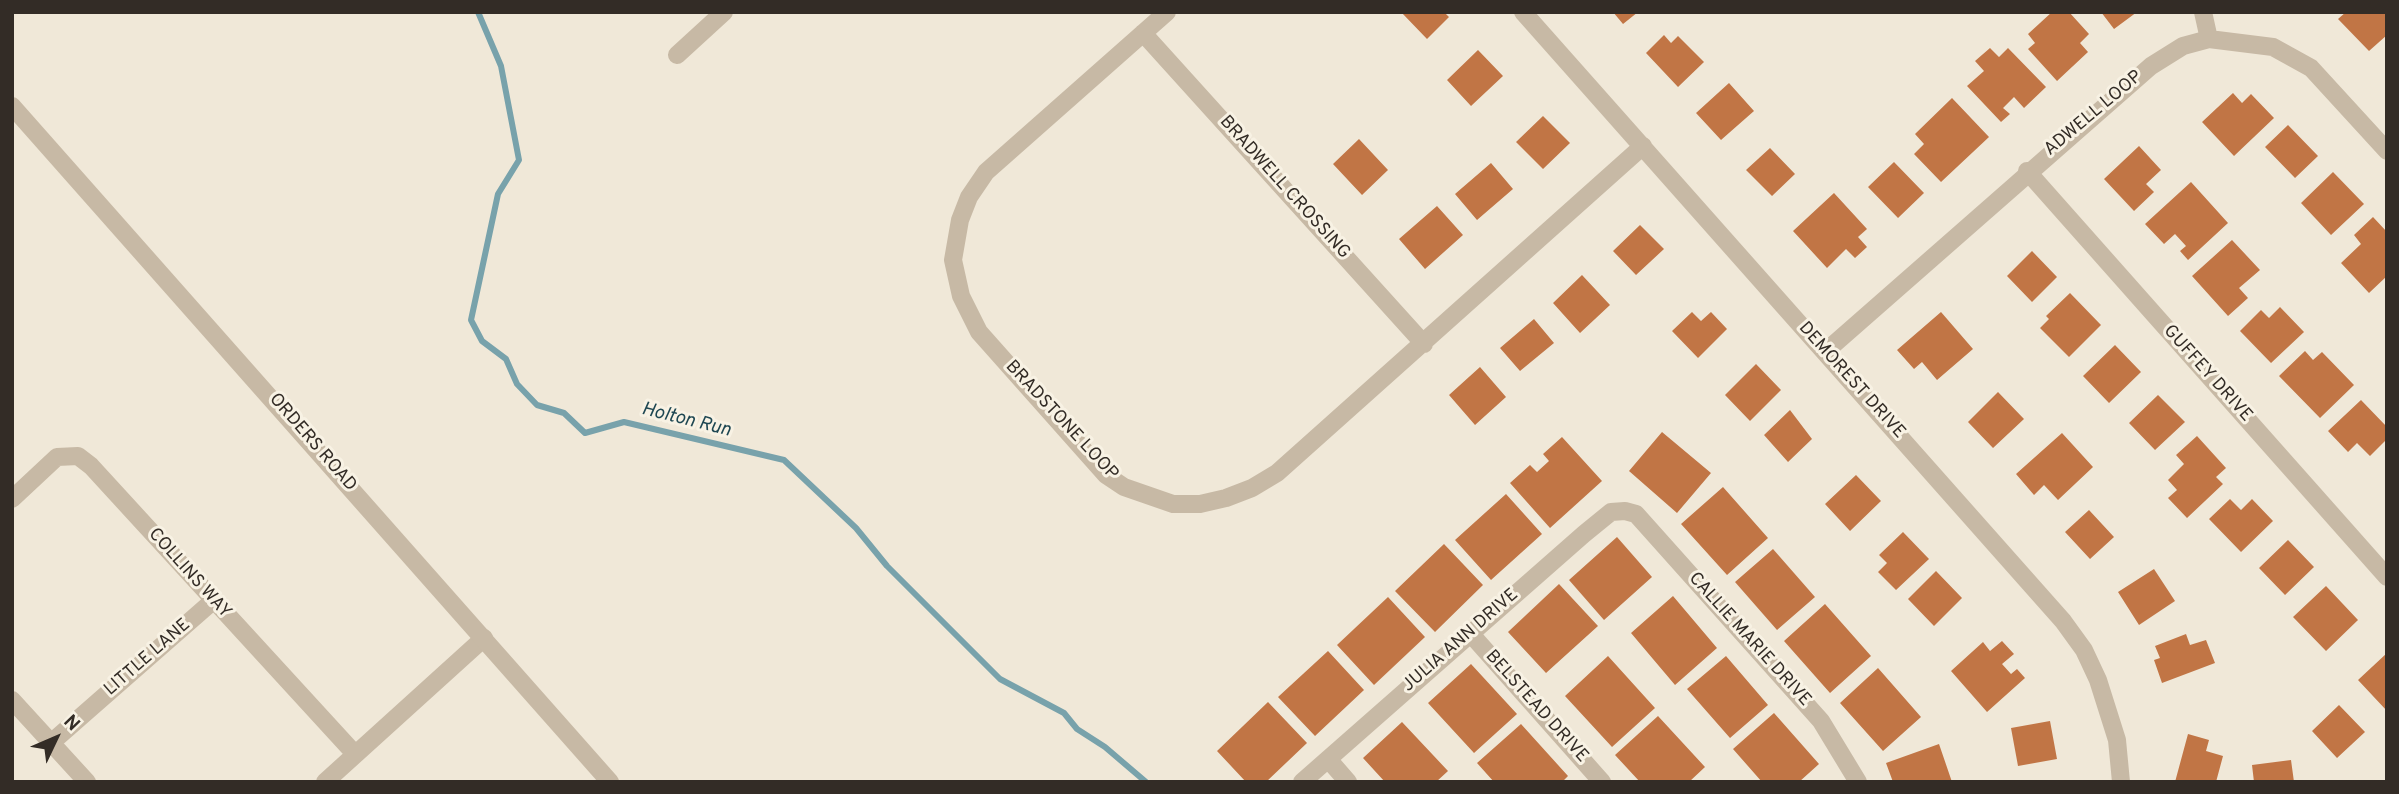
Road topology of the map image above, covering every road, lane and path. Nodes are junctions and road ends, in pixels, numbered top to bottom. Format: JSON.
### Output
{"nodes":[{"id":1,"x":724,"y":12,"type":"edge"},
{"id":2,"x":1167,"y":12,"type":"edge"},
{"id":3,"x":1522,"y":12,"type":"edge"},
{"id":4,"x":2203,"y":12,"type":"edge"},
{"id":5,"x":1143,"y":33,"type":"junction"},
{"id":6,"x":2209,"y":39,"type":"junction"},
{"id":7,"x":677,"y":55,"type":"dead end"},
{"id":8,"x":12,"y":106,"type":"edge"},
{"id":9,"x":1643,"y":146,"type":"junction"},
{"id":10,"x":2387,"y":151,"type":"edge"},
{"id":11,"x":2028,"y":171,"type":"junction"},
{"id":12,"x":1424,"y":344,"type":"junction"},
{"id":13,"x":1825,"y":352,"type":"junction"},
{"id":14,"x":12,"y":499,"type":"edge"},
{"id":15,"x":1625,"y":511,"type":"joint"},
{"id":16,"x":2387,"y":577,"type":"edge"},
{"id":17,"x":214,"y":600,"type":"junction"},
{"id":18,"x":1470,"y":633,"type":"junction"},
{"id":19,"x":484,"y":638,"type":"junction"},
{"id":20,"x":12,"y":700,"type":"edge"},
{"id":21,"x":52,"y":743,"type":"junction"},
{"id":22,"x":355,"y":754,"type":"junction"},
{"id":23,"x":1328,"y":759,"type":"junction"},
{"id":24,"x":87,"y":782,"type":"edge"},
{"id":25,"x":324,"y":782,"type":"edge"},
{"id":26,"x":610,"y":782,"type":"edge"},
{"id":27,"x":1302,"y":782,"type":"edge"},
{"id":28,"x":1348,"y":782,"type":"edge"},
{"id":29,"x":1602,"y":782,"type":"edge"},
{"id":30,"x":1858,"y":782,"type":"edge"},
{"id":31,"x":2121,"y":782,"type":"edge"}],
"edges":[{"from":1,"to":7,"type":"street"},
{"from":2,"to":5,"type":"street","name":"BRADSTONE LOOP"},
{"from":3,"to":9,"type":"street","name":"DEMOREST DRIVE"},
{"from":4,"to":6,"type":"street"},
{"from":5,"to":12,"type":"street","name":"BRADWELL CROSSING"},
{"from":5,"to":12,"type":"street","name":"BRADSTONE LOOP"},
{"from":6,"to":10,"type":"street","name":"ADWELL LOOP"},
{"from":6,"to":11,"type":"street","name":"ADWELL LOOP"},
{"from":8,"to":19,"type":"street","name":"ORDERS ROAD"},
{"from":9,"to":12,"type":"street","name":"BRADSTONE LOOP"},
{"from":9,"to":13,"type":"street","name":"DEMOREST DRIVE"},
{"from":11,"to":13,"type":"street","name":"ADWELL LOOP"},
{"from":11,"to":16,"type":"street","name":"GUFFEY DRIVE"},
{"from":13,"to":31,"type":"street","name":"DEMOREST DRIVE"},
{"from":14,"to":17,"type":"street","name":"COLLINS WAY"},
{"from":15,"to":18,"type":"street","name":"JULIA ANN DRIVE"},
{"from":15,"to":30,"type":"street","name":"CALLIE MARIE DRIVE"},
{"from":17,"to":21,"type":"street","name":"LITTLE LANE"},
{"from":17,"to":22,"type":"street","name":"COLLINS WAY"},
{"from":18,"to":23,"type":"street","name":"JULIA ANN DRIVE"},
{"from":18,"to":29,"type":"street","name":"BELSTEAD DRIVE"},
{"from":19,"to":22,"type":"street"},
{"from":19,"to":26,"type":"street","name":"ORDERS ROAD"},
{"from":20,"to":21,"type":"street"},
{"from":21,"to":24,"type":"street"},
{"from":22,"to":25,"type":"street"},
{"from":23,"to":27,"type":"street","name":"JULIA ANN DRIVE"},
{"from":23,"to":28,"type":"street"}]}
